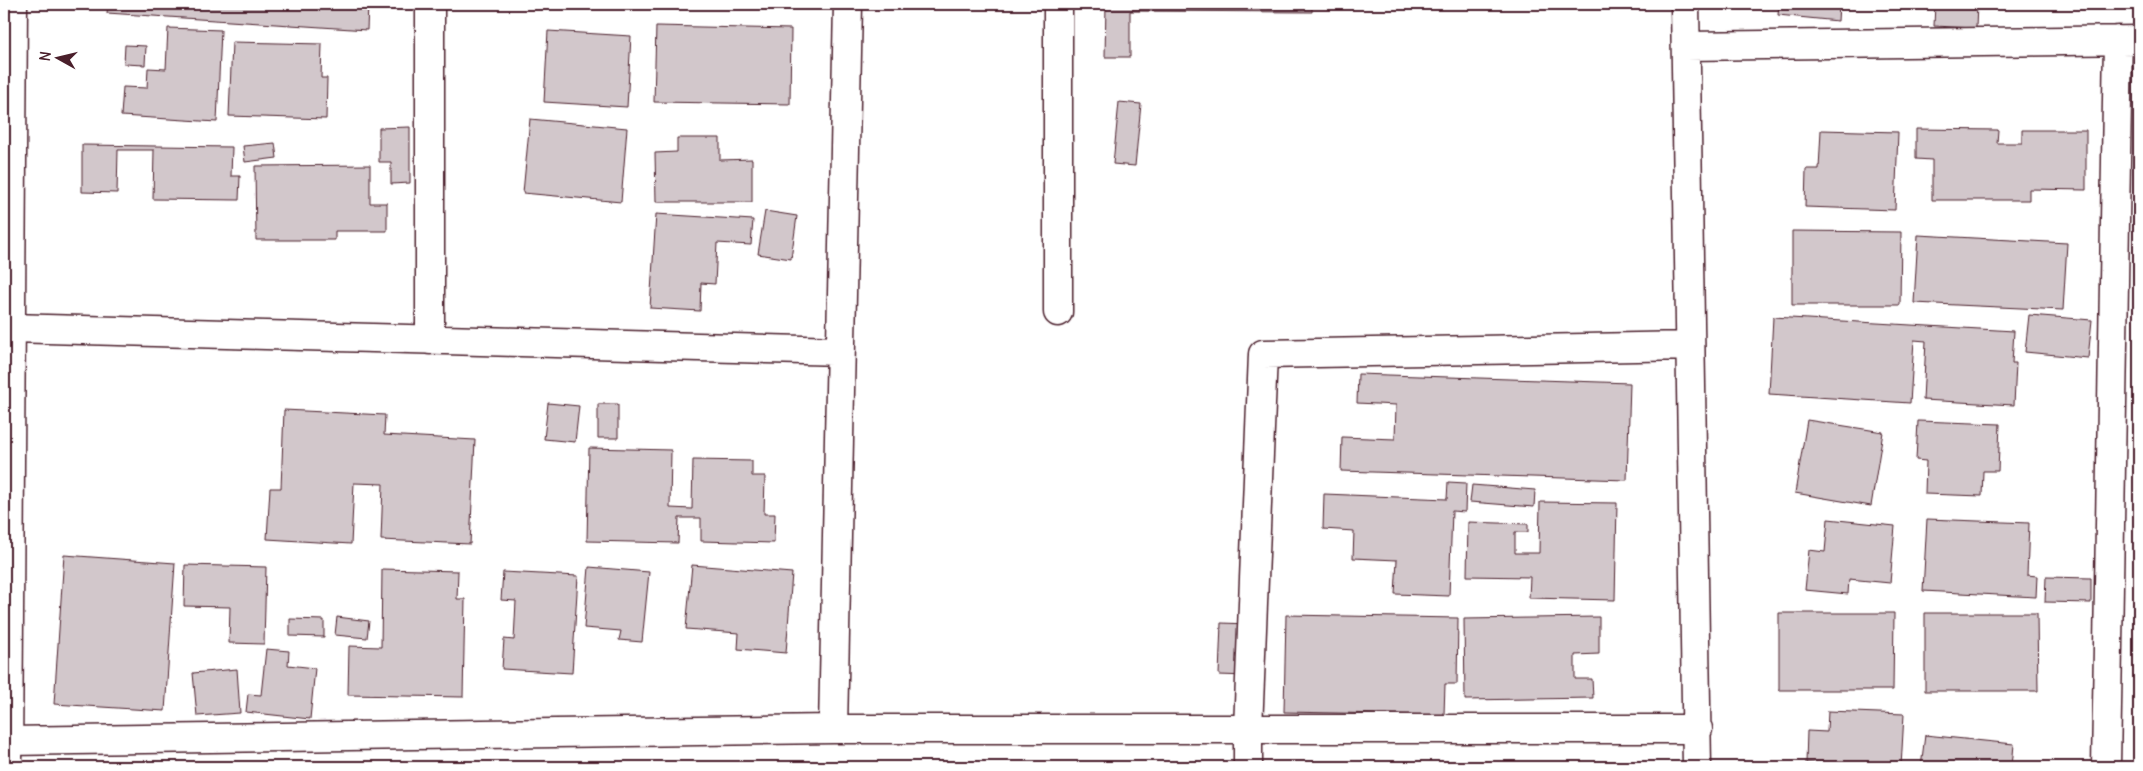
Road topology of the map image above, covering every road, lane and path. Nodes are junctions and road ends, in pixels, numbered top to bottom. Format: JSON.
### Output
{"nodes":[{"id":1,"x":13,"y":4,"type":"edge"},
{"id":2,"x":430,"y":4,"type":"edge"},
{"id":3,"x":848,"y":4,"type":"edge"},
{"id":4,"x":1058,"y":4,"type":"edge"},
{"id":5,"x":1685,"y":4,"type":"edge"},
{"id":6,"x":2129,"y":40,"type":"edge"},
{"id":7,"x":1686,"y":46,"type":"junction"},
{"id":8,"x":1058,"y":312,"type":"dead end"},
{"id":9,"x":11,"y":328,"type":"junction"},
{"id":10,"x":430,"y":340,"type":"junction"},
{"id":11,"x":1690,"y":346,"type":"junction"},
{"id":12,"x":841,"y":351,"type":"junction"},
{"id":13,"x":833,"y":729,"type":"junction"},
{"id":14,"x":1248,"y":729,"type":"junction"},
{"id":15,"x":1698,"y":729,"type":"junction"},
{"id":16,"x":8,"y":754,"type":"edge"},
{"id":17,"x":1248,"y":767,"type":"edge"},
{"id":18,"x":1697,"y":767,"type":"edge"},
{"id":19,"x":2106,"y":767,"type":"edge"}],
"edges":[{"from":1,"to":9,"type":"street"},
{"from":2,"to":10,"type":"street"},
{"from":3,"to":12,"type":"street"},
{"from":4,"to":8,"type":"street"},
{"from":5,"to":7,"type":"street"},
{"from":6,"to":7,"type":"street"},
{"from":6,"to":19,"type":"street"},
{"from":7,"to":11,"type":"street"},
{"from":9,"to":10,"type":"street"},
{"from":9,"to":16,"type":"street"},
{"from":10,"to":12,"type":"street"},
{"from":11,"to":14,"type":"street"},
{"from":11,"to":15,"type":"street"},
{"from":12,"to":13,"type":"street"},
{"from":13,"to":14,"type":"street"},
{"from":13,"to":16,"type":"street"},
{"from":14,"to":15,"type":"street"},
{"from":14,"to":17,"type":"street"},
{"from":15,"to":18,"type":"street"}]}
